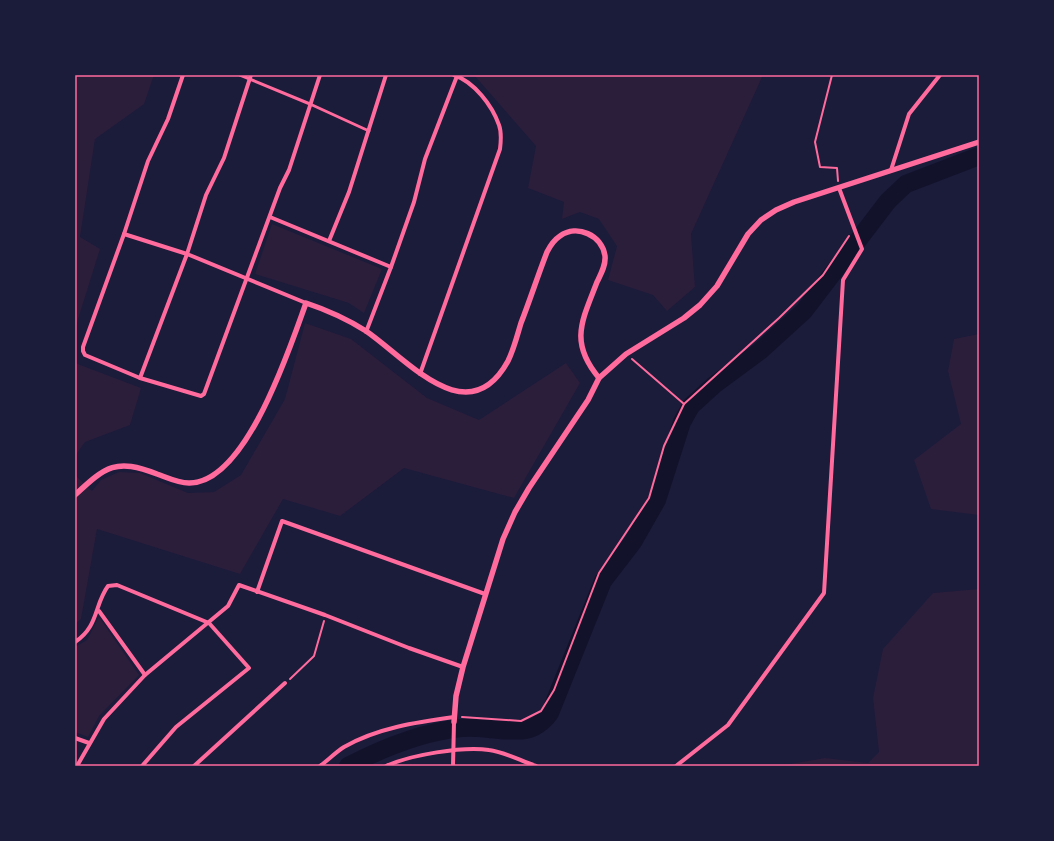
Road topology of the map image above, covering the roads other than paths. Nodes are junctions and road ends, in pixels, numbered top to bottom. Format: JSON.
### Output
{"nodes":[{"id":1,"x":183,"y":75,"type":"edge"},
{"id":2,"x":240,"y":75,"type":"edge"},
{"id":3,"x":320,"y":75,"type":"edge"},
{"id":4,"x":386,"y":75,"type":"edge"},
{"id":5,"x":940,"y":75,"type":"edge"},
{"id":6,"x":456,"y":76,"type":"edge"},
{"id":7,"x":251,"y":77,"type":"edge"},
{"id":8,"x":310,"y":104,"type":"junction"},
{"id":9,"x":369,"y":131,"type":"junction"},
{"id":10,"x":979,"y":142,"type":"edge"},
{"id":11,"x":891,"y":170,"type":"junction"},
{"id":12,"x":839,"y":188,"type":"junction"},
{"id":13,"x":270,"y":216,"type":"junction"},
{"id":14,"x":124,"y":234,"type":"junction"},
{"id":15,"x":329,"y":241,"type":"junction"},
{"id":16,"x":187,"y":254,"type":"junction"},
{"id":17,"x":390,"y":267,"type":"junction"},
{"id":18,"x":247,"y":279,"type":"junction"},
{"id":19,"x":306,"y":303,"type":"junction"},
{"id":20,"x":366,"y":332,"type":"junction"},
{"id":21,"x":420,"y":374,"type":"junction"},
{"id":22,"x":140,"y":378,"type":"junction"},
{"id":23,"x":599,"y":378,"type":"junction"},
{"id":24,"x":75,"y":495,"type":"edge"},
{"id":25,"x":258,"y":592,"type":"junction"},
{"id":26,"x":485,"y":594,"type":"junction"},
{"id":27,"x":99,"y":611,"type":"junction"},
{"id":28,"x":209,"y":623,"type":"junction"},
{"id":29,"x":75,"y":642,"type":"edge"},
{"id":30,"x":463,"y":667,"type":"junction"},
{"id":31,"x":145,"y":675,"type":"junction"},
{"id":32,"x":285,"y":683,"type":"road end"},
{"id":33,"x":454,"y":719,"type":"junction"},
{"id":34,"x":75,"y":738,"type":"edge"},
{"id":35,"x":89,"y":743,"type":"junction"},
{"id":36,"x":454,"y":751,"type":"junction"},
{"id":37,"x":77,"y":766,"type":"edge"},
{"id":38,"x":142,"y":766,"type":"edge"},
{"id":39,"x":194,"y":766,"type":"edge"},
{"id":40,"x":320,"y":766,"type":"edge"},
{"id":41,"x":386,"y":766,"type":"edge"},
{"id":42,"x":453,"y":766,"type":"edge"},
{"id":43,"x":536,"y":766,"type":"edge"},
{"id":44,"x":676,"y":766,"type":"edge"}],
"edges":[{"from":1,"to":14,"type":"street"},
{"from":2,"to":7,"type":"street"},
{"from":3,"to":8,"type":"street"},
{"from":4,"to":9,"type":"street"},
{"from":5,"to":11,"type":"street"},
{"from":6,"to":17,"type":"street"},
{"from":6,"to":21,"type":"street"},
{"from":7,"to":8,"type":"street"},
{"from":7,"to":16,"type":"street"},
{"from":8,"to":9,"type":"street"},
{"from":8,"to":13,"type":"street"},
{"from":9,"to":15,"type":"street"},
{"from":10,"to":11,"type":"street"},
{"from":11,"to":12,"type":"street"},
{"from":12,"to":23,"type":"street"},
{"from":12,"to":44,"type":"street"},
{"from":13,"to":15,"type":"street"},
{"from":13,"to":18,"type":"street"},
{"from":14,"to":16,"type":"street"},
{"from":14,"to":22,"type":"street"},
{"from":15,"to":17,"type":"street"},
{"from":16,"to":18,"type":"street"},
{"from":16,"to":22,"type":"street"},
{"from":17,"to":20,"type":"street"},
{"from":18,"to":19,"type":"street"},
{"from":18,"to":22,"type":"street"},
{"from":19,"to":20,"type":"street"},
{"from":19,"to":24,"type":"street"},
{"from":20,"to":21,"type":"street"},
{"from":21,"to":23,"type":"street"},
{"from":23,"to":26,"type":"street"},
{"from":25,"to":26,"type":"street"},
{"from":25,"to":28,"type":"street"},
{"from":25,"to":30,"type":"street"},
{"from":26,"to":30,"type":"street"},
{"from":27,"to":28,"type":"street"},
{"from":27,"to":29,"type":"street"},
{"from":27,"to":31,"type":"street"},
{"from":28,"to":31,"type":"street"},
{"from":28,"to":38,"type":"street"},
{"from":30,"to":33,"type":"street"},
{"from":31,"to":35,"type":"street"},
{"from":32,"to":39,"type":"street"},
{"from":33,"to":36,"type":"street"},
{"from":33,"to":40,"type":"street"},
{"from":34,"to":35,"type":"street"},
{"from":35,"to":37,"type":"street"},
{"from":36,"to":41,"type":"street"},
{"from":36,"to":42,"type":"street"},
{"from":36,"to":43,"type":"street"}]}
